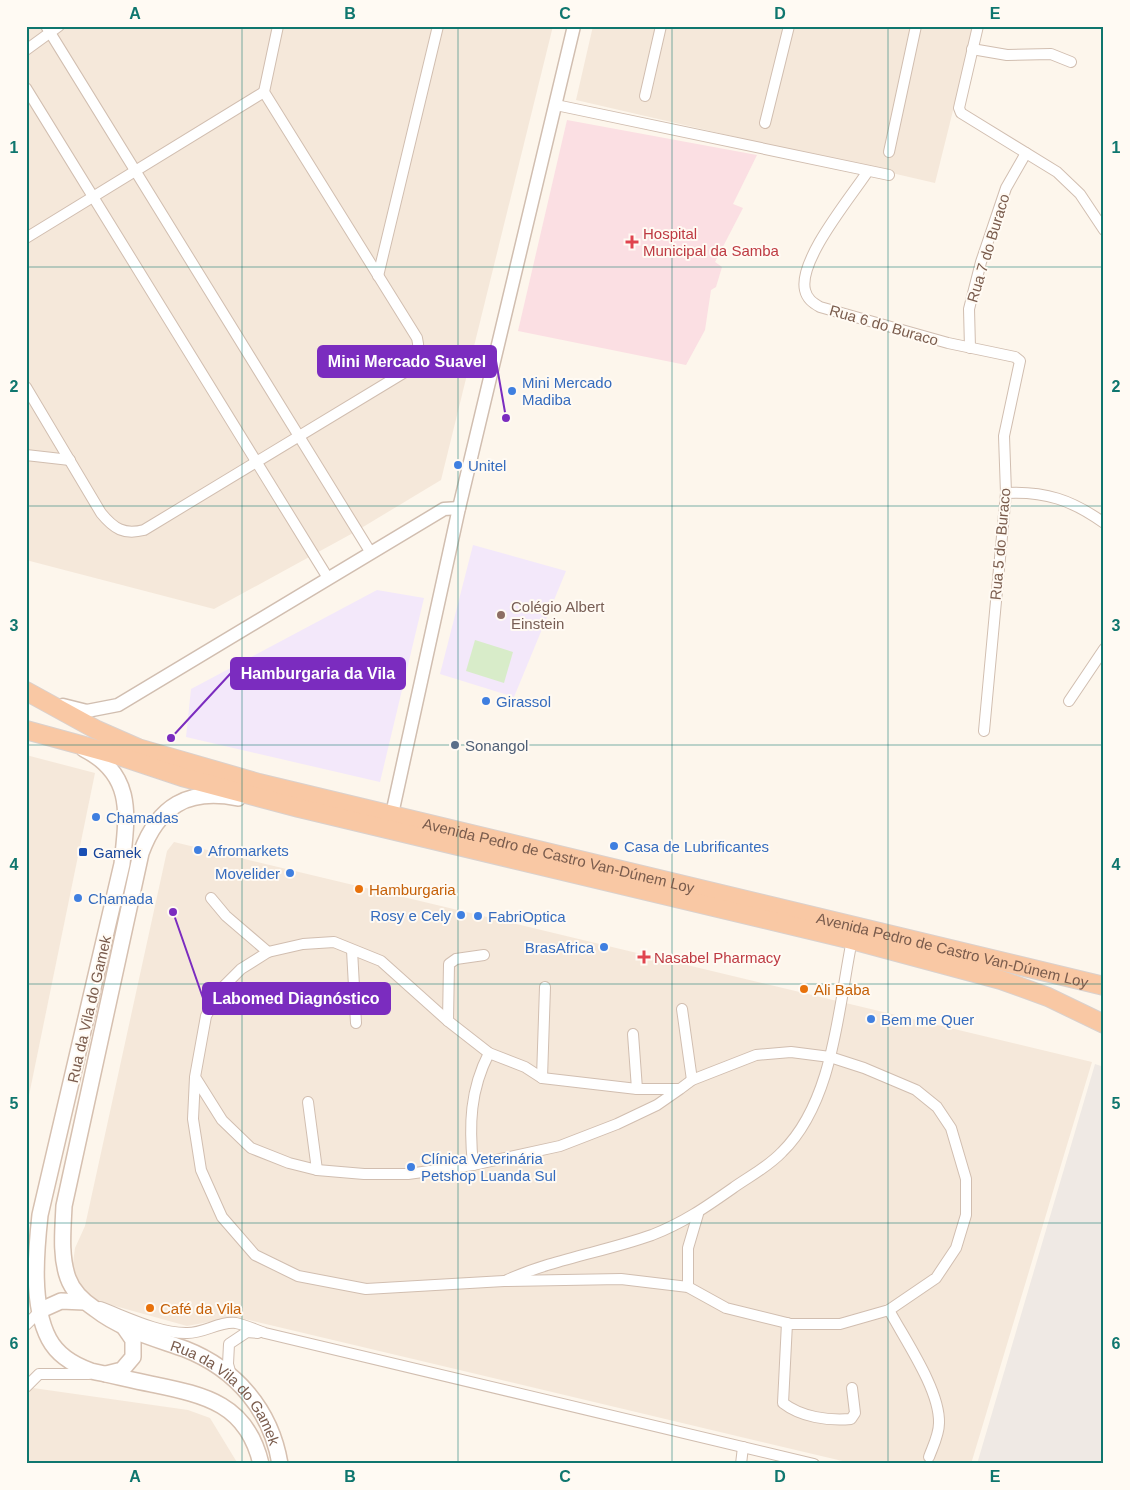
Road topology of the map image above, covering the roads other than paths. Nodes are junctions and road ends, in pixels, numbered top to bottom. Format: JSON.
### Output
{"nodes":[{"id":1,"x":59,"y":26,"type":"edge"},
{"id":2,"x":278,"y":26,"type":"edge"},
{"id":3,"x":438,"y":26,"type":"edge"},
{"id":4,"x":574,"y":26,"type":"edge"},
{"id":5,"x":661,"y":26,"type":"edge"},
{"id":6,"x":788,"y":26,"type":"edge"},
{"id":7,"x":916,"y":26,"type":"edge"},
{"id":8,"x":978,"y":26,"type":"edge"},
{"id":9,"x":48,"y":29,"type":"edge"},
{"id":10,"x":972,"y":49,"type":"junction"},
{"id":11,"x":26,"y":50,"type":"edge"},
{"id":12,"x":1071,"y":62,"type":"dead end"},
{"id":13,"x":26,"y":88,"type":"edge"},
{"id":14,"x":264,"y":92,"type":"junction"},
{"id":15,"x":645,"y":96,"type":"dead end"},
{"id":16,"x":556,"y":105,"type":"junction"},
{"id":17,"x":765,"y":123,"type":"dead end"},
{"id":18,"x":889,"y":152,"type":"dead end"},
{"id":19,"x":1026,"y":153,"type":"junction"},
{"id":20,"x":868,"y":171,"type":"junction"},
{"id":21,"x":136,"y":172,"type":"junction"},
{"id":22,"x":889,"y":175,"type":"dead end"},
{"id":23,"x":94,"y":198,"type":"junction"},
{"id":24,"x":1104,"y":230,"type":"edge"},
{"id":25,"x":26,"y":238,"type":"edge"},
{"id":26,"x":378,"y":276,"type":"junction"},
{"id":27,"x":970,"y":348,"type":"junction"},
{"id":28,"x":1018,"y":359,"type":"joint"},
{"id":29,"x":26,"y":387,"type":"edge"},
{"id":30,"x":299,"y":436,"type":"junction"},
{"id":31,"x":26,"y":455,"type":"edge"},
{"id":32,"x":70,"y":460,"type":"junction"},
{"id":33,"x":256,"y":462,"type":"junction"},
{"id":34,"x":1006,"y":493,"type":"junction"},
{"id":35,"x":460,"y":508,"type":"junction"},
{"id":36,"x":1104,"y":523,"type":"edge"},
{"id":37,"x":371,"y":553,"type":"junction"},
{"id":38,"x":328,"y":578,"type":"junction"},
{"id":39,"x":1104,"y":649,"type":"edge"},
{"id":40,"x":27,"y":691,"type":"edge"},
{"id":41,"x":1069,"y":701,"type":"dead end"},
{"id":42,"x":26,"y":730,"type":"edge"},
{"id":43,"x":984,"y":731,"type":"dead end"},
{"id":44,"x":60,"y":738,"type":"junction"},
{"id":45,"x":259,"y":799,"type":"junction"},
{"id":46,"x":392,"y":814,"type":"junction"},
{"id":47,"x":211,"y":898,"type":"dead end"},
{"id":48,"x":852,"y":940,"type":"junction"},
{"id":49,"x":352,"y":950,"type":"junction"},
{"id":50,"x":268,"y":952,"type":"junction"},
{"id":51,"x":484,"y":955,"type":"dead end"},
{"id":52,"x":545,"y":986,"type":"dead end"},
{"id":53,"x":1104,"y":986,"type":"edge"},
{"id":54,"x":682,"y":1009,"type":"dead end"},
{"id":55,"x":448,"y":1021,"type":"junction"},
{"id":56,"x":356,"y":1023,"type":"dead end"},
{"id":57,"x":1104,"y":1024,"type":"edge"},
{"id":58,"x":633,"y":1034,"type":"dead end"},
{"id":59,"x":489,"y":1053,"type":"junction"},
{"id":60,"x":830,"y":1057,"type":"junction"},
{"id":61,"x":195,"y":1076,"type":"junction"},
{"id":62,"x":542,"y":1078,"type":"junction"},
{"id":63,"x":692,"y":1080,"type":"junction"},
{"id":64,"x":637,"y":1089,"type":"junction"},
{"id":65,"x":680,"y":1089,"type":"junction"},
{"id":66,"x":308,"y":1102,"type":"dead end"},
{"id":67,"x":473,"y":1165,"type":"junction"},
{"id":68,"x":317,"y":1170,"type":"junction"},
{"id":69,"x":698,"y":1214,"type":"junction"},
{"id":70,"x":504,"y":1281,"type":"junction"},
{"id":71,"x":688,"y":1287,"type":"junction"},
{"id":72,"x":84,"y":1302,"type":"junction"},
{"id":73,"x":41,"y":1310,"type":"junction"},
{"id":74,"x":889,"y":1310,"type":"junction"},
{"id":75,"x":786,"y":1323,"type":"junction"},
{"id":76,"x":26,"y":1325,"type":"edge"},
{"id":77,"x":124,"y":1327,"type":"junction"},
{"id":78,"x":265,"y":1333,"type":"junction"},
{"id":79,"x":105,"y":1374,"type":"junction"},
{"id":80,"x":231,"y":1375,"type":"junction"},
{"id":81,"x":26,"y":1387,"type":"edge"},
{"id":82,"x":852,"y":1388,"type":"dead end"},
{"id":83,"x":743,"y":1447,"type":"junction"},
{"id":84,"x":929,"y":1457,"type":"dead end"},
{"id":85,"x":261,"y":1464,"type":"edge"},
{"id":86,"x":280,"y":1464,"type":"edge"},
{"id":87,"x":741,"y":1464,"type":"edge"},
{"id":88,"x":814,"y":1464,"type":"edge"}],
"edges":[{"from":1,"to":9,"type":"street"},
{"from":2,"to":14,"type":"street"},
{"from":3,"to":26,"type":"street"},
{"from":4,"to":16,"type":"street"},
{"from":5,"to":15,"type":"street"},
{"from":6,"to":17,"type":"street"},
{"from":7,"to":18,"type":"street"},
{"from":8,"to":10,"type":"street"},
{"from":9,"to":11,"type":"street"},
{"from":9,"to":21,"type":"street"},
{"from":10,"to":12,"type":"street"},
{"from":10,"to":19,"type":"street"},
{"from":13,"to":23,"type":"street"},
{"from":14,"to":21,"type":"street"},
{"from":14,"to":26,"type":"street"},
{"from":16,"to":20,"type":"street"},
{"from":16,"to":35,"type":"street"},
{"from":19,"to":24,"type":"street"},
{"from":19,"to":27,"type":"street","name":"Rua 7 do Buraco"},
{"from":20,"to":22,"type":"street"},
{"from":20,"to":27,"type":"street","name":"Rua 6 do Buraco"},
{"from":21,"to":23,"type":"street"},
{"from":21,"to":30,"type":"street"},
{"from":23,"to":25,"type":"street"},
{"from":23,"to":33,"type":"street"},
{"from":26,"to":30,"type":"street"},
{"from":27,"to":28,"type":"street","name":"Rua 6 do Buraco"},
{"from":28,"to":34,"type":"street","name":"Rua 5 do Buraco"},
{"from":29,"to":32,"type":"street"},
{"from":30,"to":33,"type":"street"},
{"from":30,"to":37,"type":"street"},
{"from":31,"to":32,"type":"street"},
{"from":32,"to":33,"type":"street"},
{"from":33,"to":38,"type":"street"},
{"from":34,"to":36,"type":"street"},
{"from":34,"to":43,"type":"street","name":"Rua 5 do Buraco"},
{"from":35,"to":37,"type":"street"},
{"from":35,"to":46,"type":"street"},
{"from":37,"to":38,"type":"street"},
{"from":38,"to":40,"type":"street"},
{"from":39,"to":41,"type":"street"},
{"from":40,"to":46,"type":"highway","name":"Avenida Pedro de Castro Van-Dúnem Loy"},
{"from":42,"to":44,"type":"highway","name":"Avenida Pedro de Castro Van-Dúnem Loy"},
{"from":44,"to":45,"type":"highway","name":"Avenida Pedro de Castro Van-Dúnem Loy"},
{"from":44,"to":73,"type":"main road","name":"Rua da Vila do Gamek"},
{"from":45,"to":48,"type":"highway","name":"Avenida Pedro de Castro Van-Dúnem Loy"},
{"from":45,"to":72,"type":"main road","name":"Rua da Vila do Gamek"},
{"from":46,"to":53,"type":"highway","name":"Avenida Pedro de Castro Van-Dúnem Loy"},
{"from":47,"to":50,"type":"street"},
{"from":48,"to":57,"type":"highway","name":"Avenida Pedro de Castro Van-Dúnem Loy"},
{"from":48,"to":60,"type":"street"},
{"from":49,"to":50,"type":"street"},
{"from":49,"to":55,"type":"street"},
{"from":49,"to":56,"type":"street"},
{"from":50,"to":61,"type":"street"},
{"from":51,"to":55,"type":"street"},
{"from":52,"to":62,"type":"street"},
{"from":54,"to":63,"type":"street"},
{"from":55,"to":59,"type":"street"},
{"from":58,"to":64,"type":"street"},
{"from":59,"to":62,"type":"street"},
{"from":59,"to":67,"type":"street"},
{"from":60,"to":63,"type":"street"},
{"from":60,"to":69,"type":"street"},
{"from":60,"to":74,"type":"street"},
{"from":61,"to":68,"type":"street"},
{"from":61,"to":70,"type":"street"},
{"from":62,"to":64,"type":"street"},
{"from":63,"to":65,"type":"street"},
{"from":64,"to":65,"type":"street"},
{"from":65,"to":67,"type":"street"},
{"from":66,"to":68,"type":"street"},
{"from":67,"to":68,"type":"street"},
{"from":69,"to":70,"type":"street"},
{"from":69,"to":71,"type":"street"},
{"from":70,"to":71,"type":"street"},
{"from":71,"to":75,"type":"street"},
{"from":72,"to":73,"type":"main road"},
{"from":72,"to":77,"type":"main road","name":"Rua da Vila do Gamek"},
{"from":72,"to":78,"type":"street"},
{"from":73,"to":76,"type":"street"},
{"from":73,"to":79,"type":"main road","name":"Rua da Vila do Gamek"},
{"from":74,"to":75,"type":"street"},
{"from":74,"to":84,"type":"street"},
{"from":75,"to":82,"type":"street"},
{"from":77,"to":79,"type":"main road"},
{"from":77,"to":80,"type":"main road","name":"Rua da Vila do Gamek"},
{"from":78,"to":80,"type":"street"},
{"from":78,"to":83,"type":"street"},
{"from":79,"to":81,"type":"street"},
{"from":79,"to":85,"type":"main road","name":"Rua da Vila do Gamek"},
{"from":80,"to":86,"type":"main road","name":"Rua da Vila do Gamek"},
{"from":83,"to":87,"type":"street"},
{"from":83,"to":88,"type":"street"}]}
